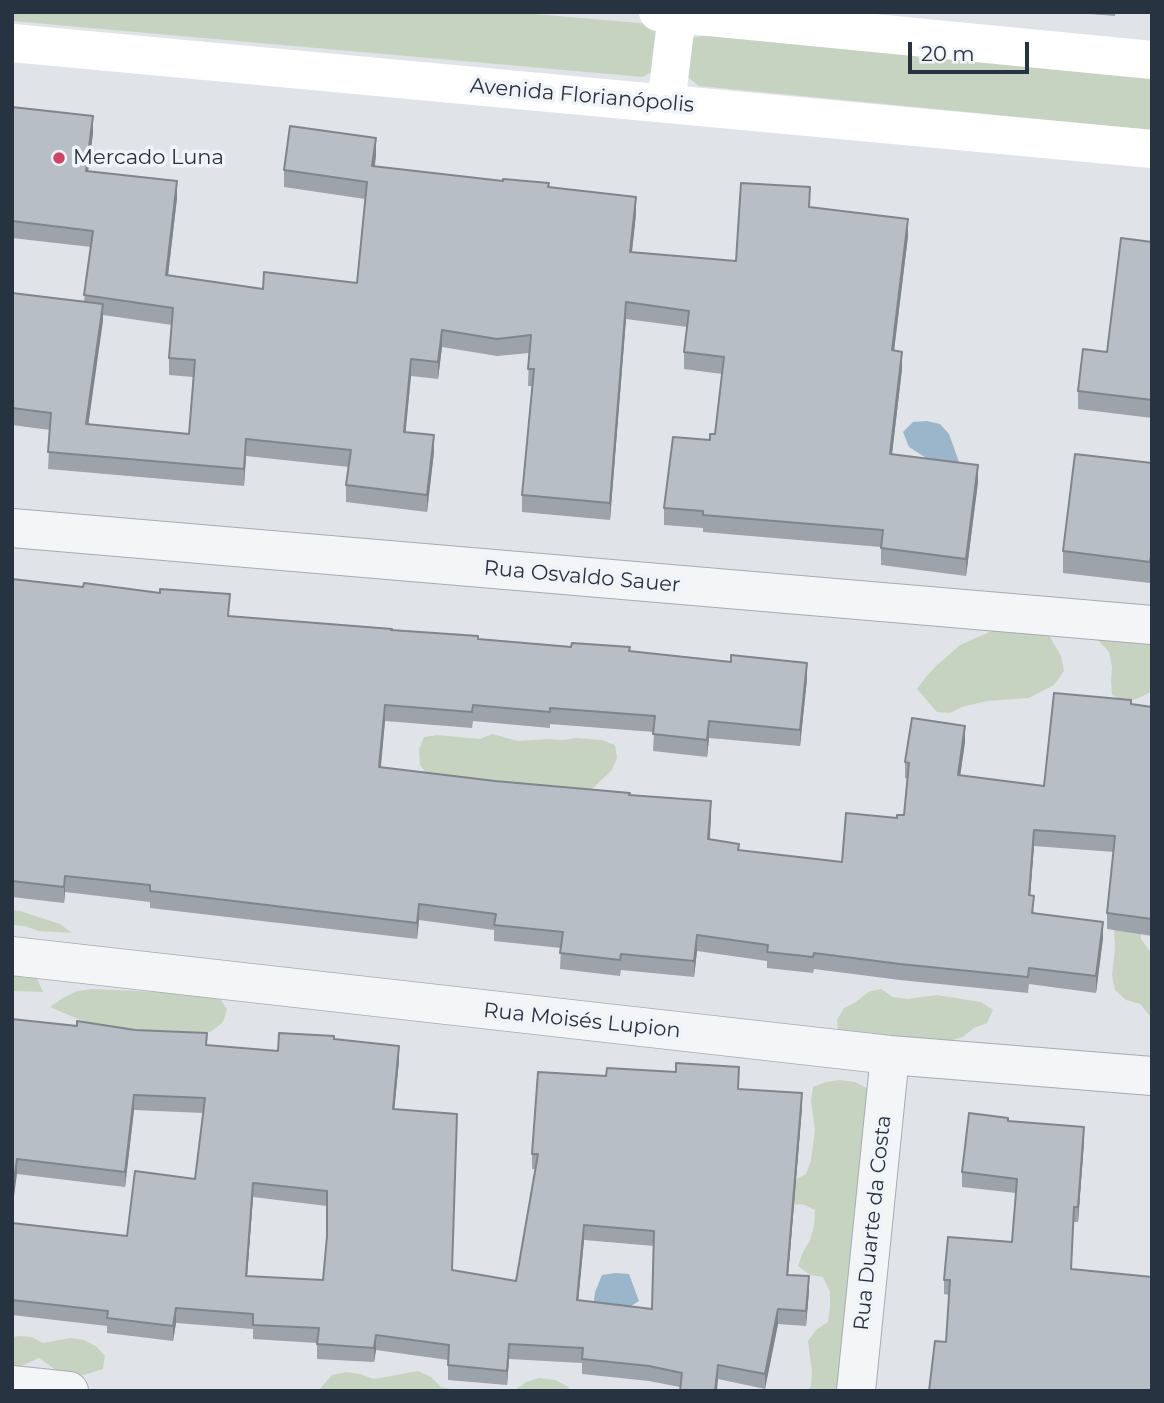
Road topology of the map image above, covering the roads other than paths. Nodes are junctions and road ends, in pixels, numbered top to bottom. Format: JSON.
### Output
{"nodes":[{"id":1,"x":668,"y":13,"type":"edge"},
{"id":2,"x":12,"y":43,"type":"edge"},
{"id":3,"x":1152,"y":61,"type":"edge"},
{"id":4,"x":666,"y":104,"type":"junction"},
{"id":5,"x":1152,"y":149,"type":"edge"},
{"id":6,"x":12,"y":528,"type":"edge"},
{"id":7,"x":1152,"y":625,"type":"edge"},
{"id":8,"x":12,"y":956,"type":"edge"},
{"id":9,"x":890,"y":1055,"type":"junction"},
{"id":10,"x":1152,"y":1076,"type":"edge"},
{"id":11,"x":12,"y":1385,"type":"edge"},
{"id":12,"x":69,"y":1391,"type":"edge"},
{"id":13,"x":856,"y":1391,"type":"edge"}],
"edges":[{"from":1,"to":3,"type":"street"},
{"from":1,"to":4,"type":"street"},
{"from":2,"to":4,"type":"street","name":"Avenida Florianópolis"},
{"from":4,"to":5,"type":"street","name":"Avenida Florianópolis"},
{"from":6,"to":7,"type":"street","name":"Rua Osvaldo Sauer"},
{"from":8,"to":9,"type":"street","name":"Rua Moisés Lupion"},
{"from":9,"to":10,"type":"street","name":"Rua Moisés Lupion"},
{"from":9,"to":13,"type":"street","name":"Rua Duarte da Costa"},
{"from":11,"to":12,"type":"street"}]}
